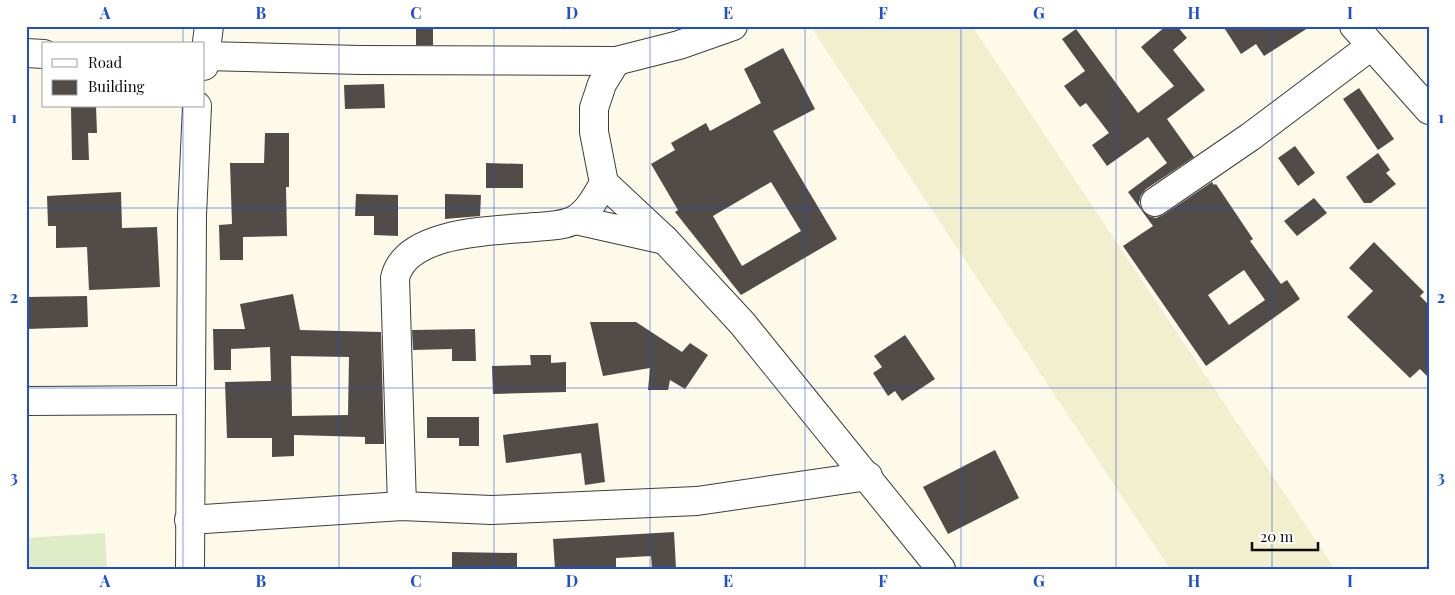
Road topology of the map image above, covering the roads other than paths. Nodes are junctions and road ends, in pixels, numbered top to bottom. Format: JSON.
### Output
{"nodes":[{"id":1,"x":209,"y":26,"type":"edge"},
{"id":2,"x":733,"y":26,"type":"edge"},
{"id":3,"x":1362,"y":36,"type":"edge"},
{"id":4,"x":205,"y":52,"type":"edge"},
{"id":5,"x":26,"y":53,"type":"edge"},
{"id":6,"x":42,"y":54,"type":"edge"},
{"id":7,"x":205,"y":59,"type":"edge"},
{"id":8,"x":616,"y":60,"type":"junction"},
{"id":9,"x":196,"y":108,"type":"edge"},
{"id":10,"x":1429,"y":110,"type":"edge"},
{"id":11,"x":604,"y":182,"type":"junction"},
{"id":12,"x":1155,"y":202,"type":"dead end"},
{"id":13,"x":576,"y":220,"type":"junction"},
{"id":14,"x":665,"y":240,"type":"junction"},
{"id":15,"x":190,"y":400,"type":"junction"},
{"id":16,"x":26,"y":401,"type":"edge"},
{"id":17,"x":868,"y":476,"type":"junction"},
{"id":18,"x":402,"y":506,"type":"junction"},
{"id":19,"x":189,"y":520,"type":"junction"},
{"id":20,"x":190,"y":569,"type":"edge"},
{"id":21,"x":941,"y":569,"type":"edge"}],
"edges":[{"from":1,"to":4,"type":"street"},
{"from":2,"to":8,"type":"street"},
{"from":3,"to":10,"type":"street"},
{"from":3,"to":12,"type":"street"},
{"from":5,"to":6,"type":"street"},
{"from":7,"to":8,"type":"street"},
{"from":8,"to":11,"type":"street"},
{"from":9,"to":15,"type":"street"},
{"from":11,"to":13,"type":"street"},
{"from":11,"to":14,"type":"street"},
{"from":13,"to":14,"type":"street"},
{"from":13,"to":18,"type":"street"},
{"from":14,"to":17,"type":"street"},
{"from":15,"to":16,"type":"street"},
{"from":15,"to":19,"type":"street"},
{"from":17,"to":18,"type":"street"},
{"from":17,"to":21,"type":"street"},
{"from":18,"to":19,"type":"street"},
{"from":19,"to":20,"type":"street"}]}
